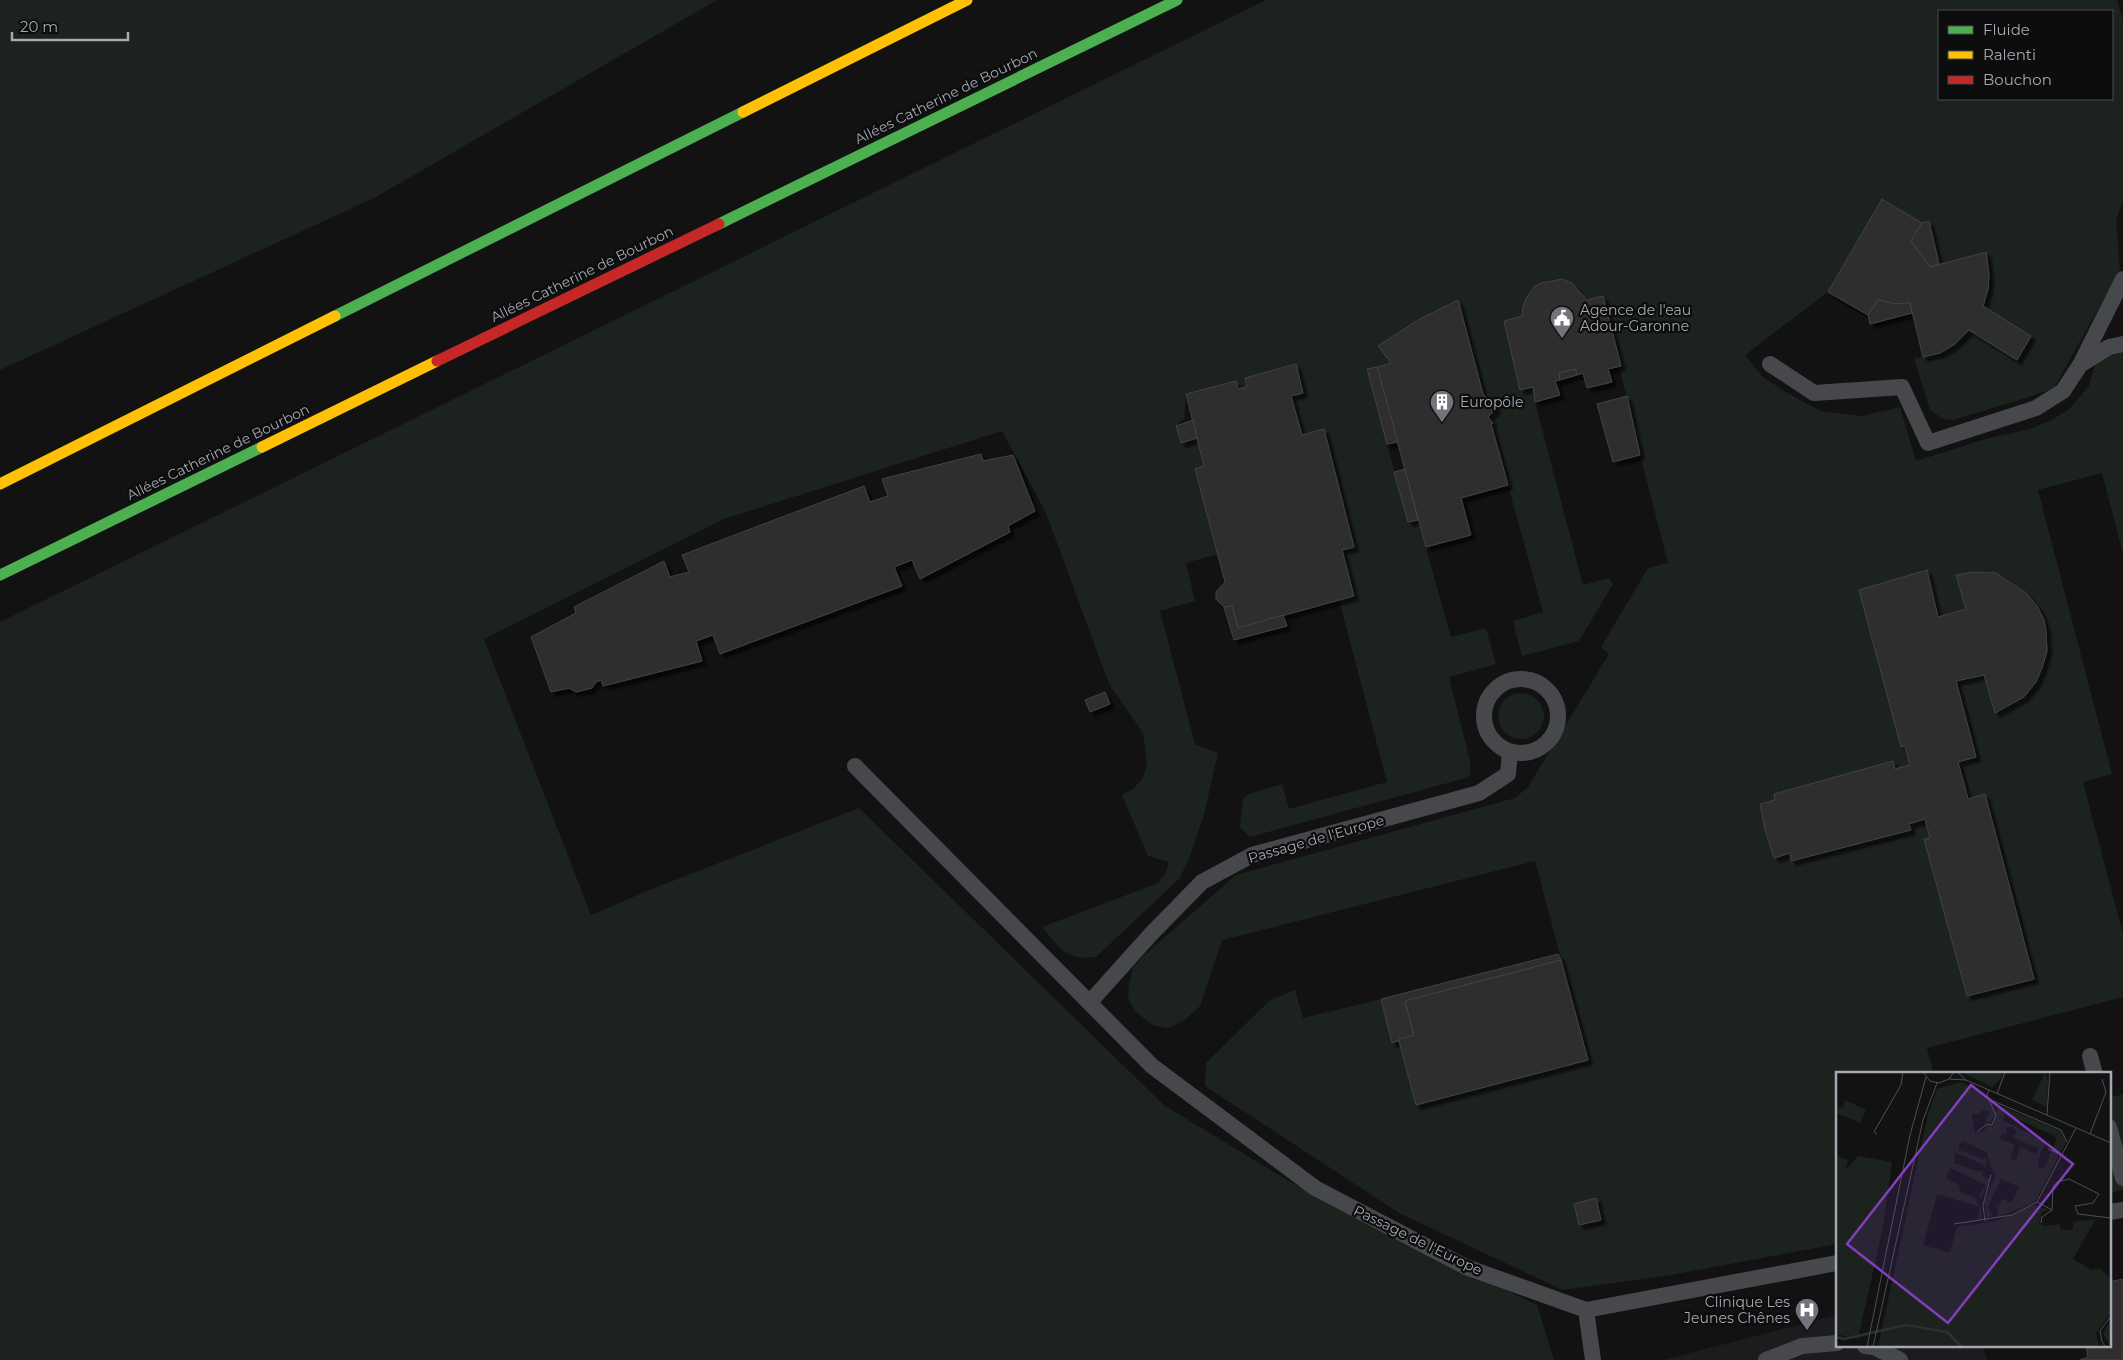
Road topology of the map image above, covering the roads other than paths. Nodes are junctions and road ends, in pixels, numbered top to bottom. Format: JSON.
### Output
{"nodes":[{"id":1,"x":967,"y":0,"type":"edge"},
{"id":2,"x":1176,"y":0,"type":"edge"},
{"id":3,"x":2123,"y":279,"type":"edge"},
{"id":4,"x":2123,"y":344,"type":"edge"},
{"id":5,"x":1770,"y":364,"type":"dead end"},
{"id":6,"x":2080,"y":365,"type":"junction"},
{"id":7,"x":0,"y":484,"type":"edge"},
{"id":8,"x":0,"y":575,"type":"edge"},
{"id":9,"x":1510,"y":752,"type":"junction"},
{"id":10,"x":855,"y":766,"type":"dead end"},
{"id":11,"x":1090,"y":1002,"type":"junction"},
{"id":12,"x":2090,"y":1056,"type":"dead end"},
{"id":13,"x":2094,"y":1072,"type":"edge"},
{"id":14,"x":2110,"y":1131,"type":"edge"},
{"id":15,"x":2123,"y":1178,"type":"edge"},
{"id":16,"x":2123,"y":1210,"type":"edge"},
{"id":17,"x":2110,"y":1212,"type":"edge"},
{"id":18,"x":1836,"y":1263,"type":"edge"},
{"id":19,"x":1586,"y":1310,"type":"junction"},
{"id":20,"x":1836,"y":1342,"type":"edge"},
{"id":21,"x":1874,"y":1348,"type":"edge"},
{"id":22,"x":1593,"y":1360,"type":"edge"},
{"id":23,"x":1766,"y":1360,"type":"edge"},
{"id":24,"x":1900,"y":1360,"type":"edge"}],
"edges":[{"from":1,"to":7,"type":"main road"},
{"from":2,"to":8,"type":"main road","name":"Allées Catherine de Bourbon"},
{"from":3,"to":6,"type":"lane"},
{"from":4,"to":6,"type":"lane"},
{"from":5,"to":6,"type":"lane"},
{"from":9,"to":9,"type":"lane"},
{"from":9,"to":11,"type":"lane","name":"Passage de l'Europe"},
{"from":10,"to":11,"type":"lane","name":"Passage de l'Europe"},
{"from":11,"to":19,"type":"lane","name":"Passage de l'Europe"},
{"from":12,"to":13,"type":"lane"},
{"from":14,"to":15,"type":"lane"},
{"from":16,"to":17,"type":"lane"},
{"from":18,"to":19,"type":"lane"},
{"from":19,"to":22,"type":"lane"},
{"from":20,"to":23,"type":"lane"},
{"from":21,"to":24,"type":"lane"}]}
